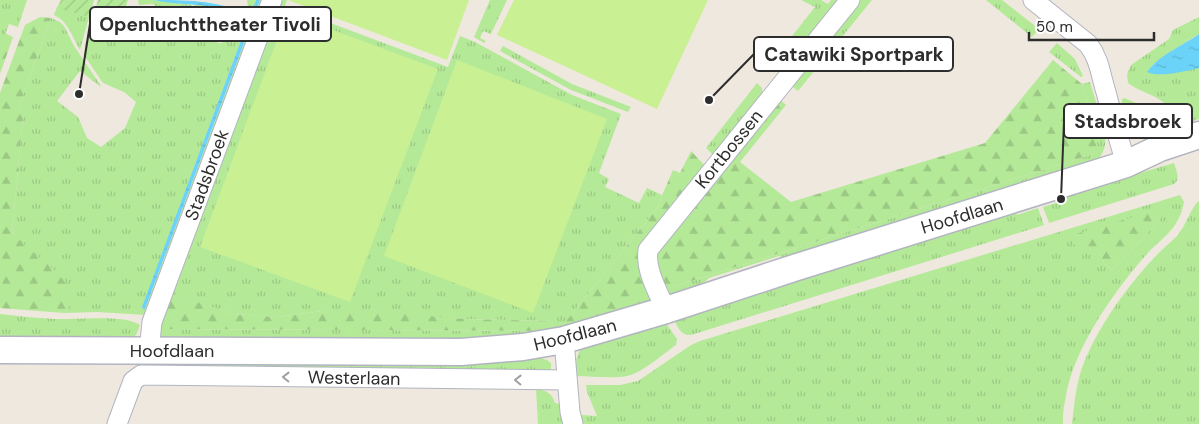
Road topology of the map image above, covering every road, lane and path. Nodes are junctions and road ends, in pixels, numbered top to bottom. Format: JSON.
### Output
{"nodes":[{"id":1,"x":272,"y":0,"type":"edge"},
{"id":2,"x":850,"y":0,"type":"edge"},
{"id":3,"x":1033,"y":0,"type":"edge"},
{"id":4,"x":1199,"y":135,"type":"edge"},
{"id":5,"x":1199,"y":151,"type":"edge"},
{"id":6,"x":1126,"y":164,"type":"junction"},
{"id":7,"x":666,"y":310,"type":"junction"},
{"id":8,"x":564,"y":340,"type":"junction"},
{"id":9,"x":0,"y":350,"type":"edge"},
{"id":10,"x":145,"y":363,"type":"junction"},
{"id":11,"x":567,"y":380,"type":"junction"},
{"id":12,"x":117,"y":424,"type":"edge"},
{"id":13,"x":573,"y":424,"type":"edge"}],
"edges":[{"from":1,"to":10,"type":"street","name":"Stadsbroek"},
{"from":2,"to":7,"type":"street","name":"Kortbossen"},
{"from":3,"to":6,"type":"street"},
{"from":4,"to":6,"type":"street","name":"Hoofdlaan"},
{"from":5,"to":6,"type":"street","name":"Hoofdlaan"},
{"from":6,"to":7,"type":"street","name":"Hoofdlaan"},
{"from":7,"to":8,"type":"street","name":"Hoofdlaan"},
{"from":8,"to":10,"type":"street","name":"Hoofdlaan"},
{"from":8,"to":11,"type":"street"},
{"from":9,"to":10,"type":"street","name":"Hoofdlaan"},
{"from":11,"to":10,"type":"street","name":"Westerlaan","one_way":true},
{"from":10,"to":12,"type":"street"},
{"from":11,"to":13,"type":"street"}]}
